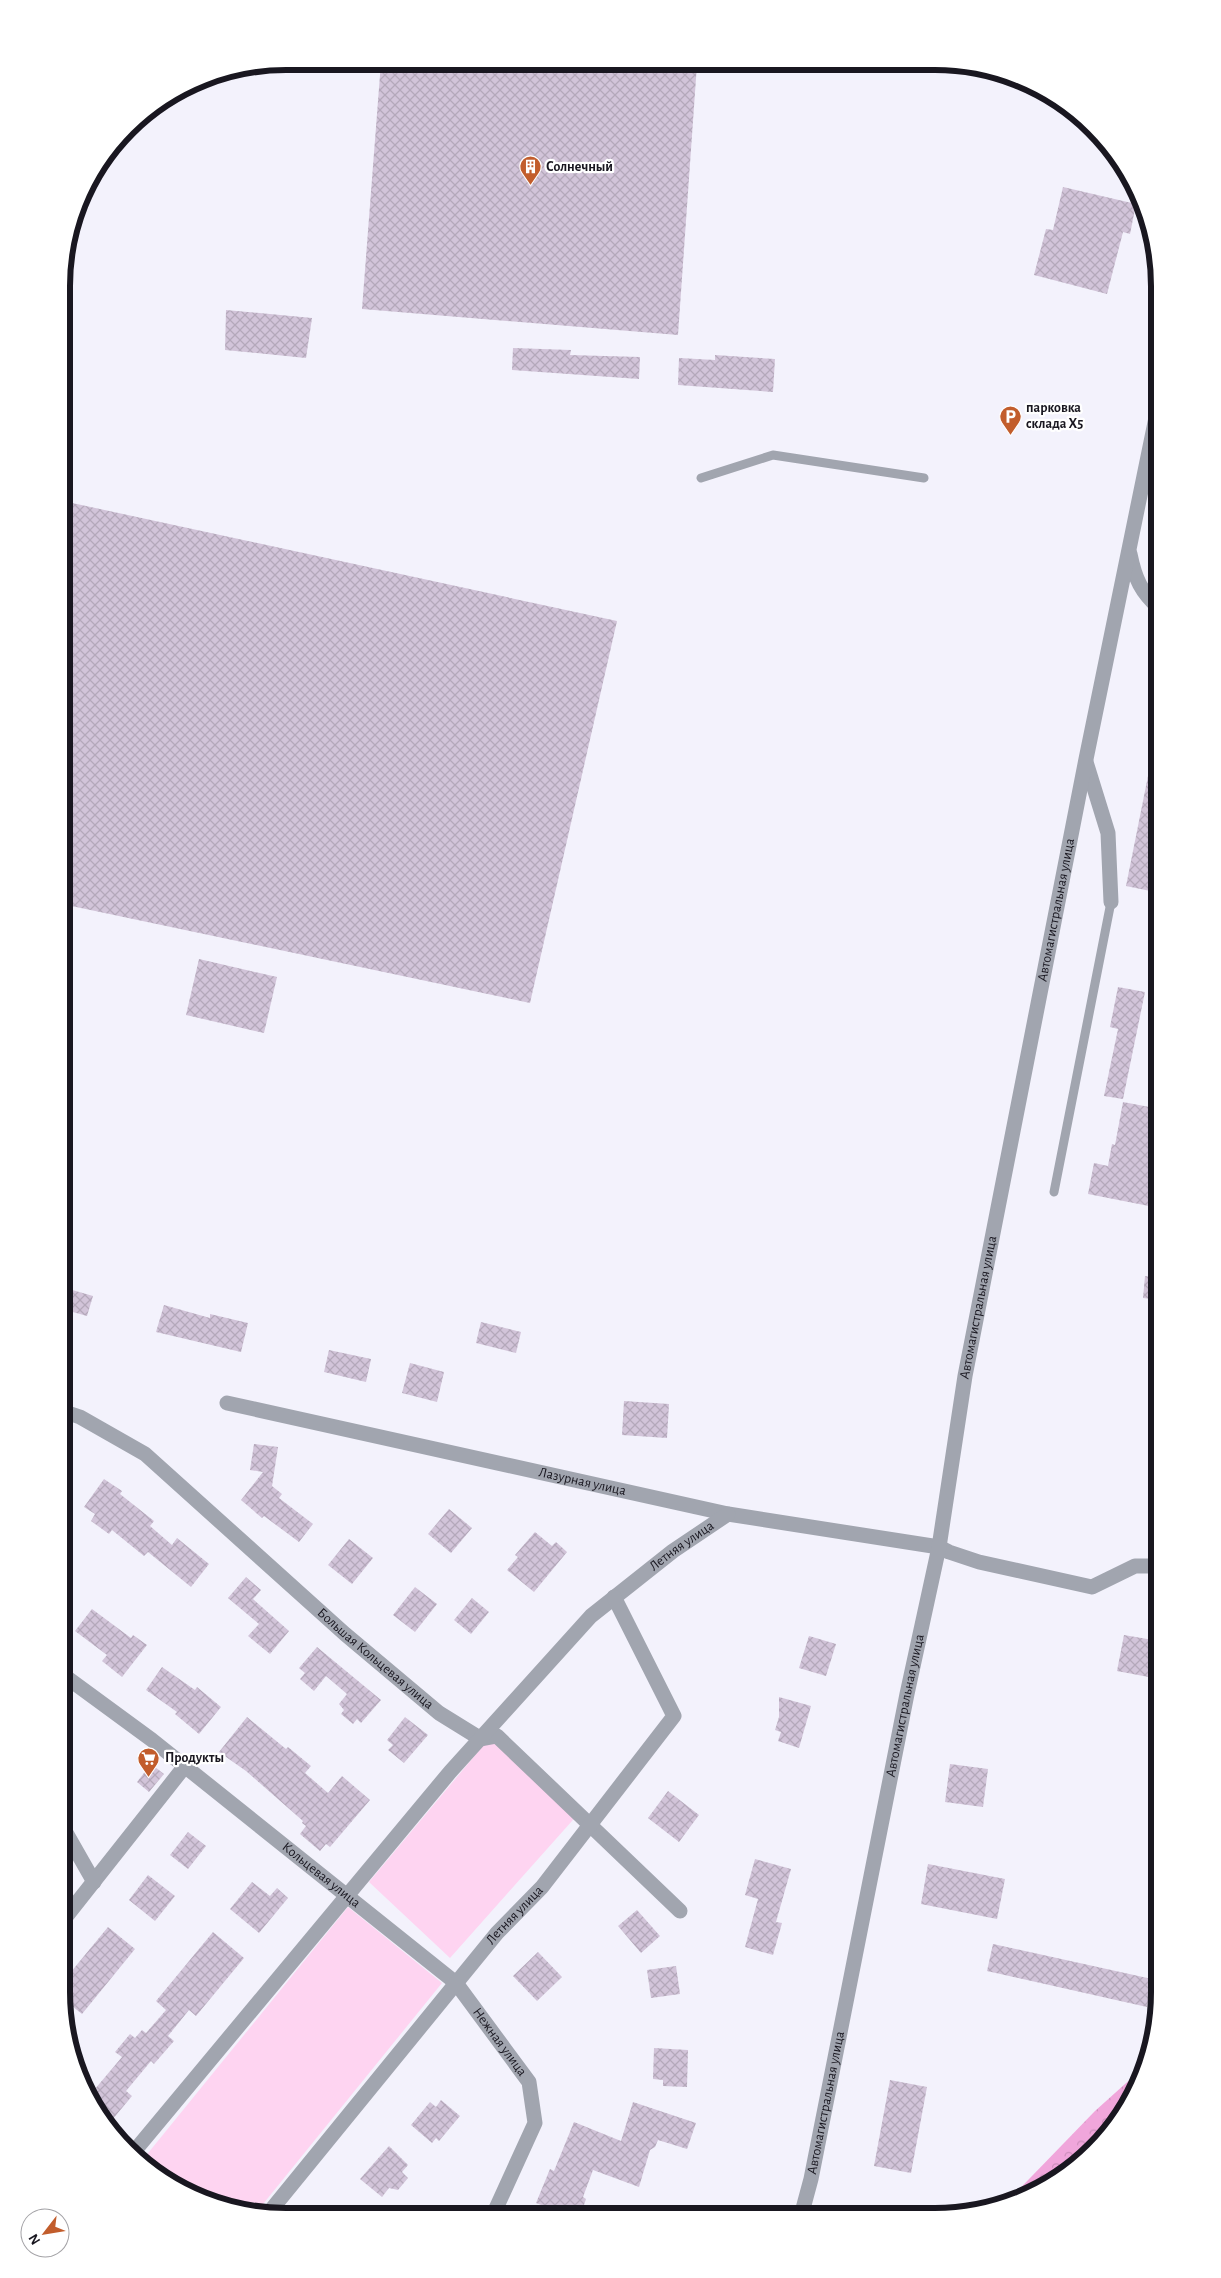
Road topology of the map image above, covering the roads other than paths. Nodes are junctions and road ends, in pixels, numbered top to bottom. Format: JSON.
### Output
{"nodes":[{"id":1,"x":1151,"y":442,"type":"edge"},
{"id":2,"x":701,"y":478,"type":"dead end"},
{"id":3,"x":924,"y":478,"type":"dead end"},
{"id":4,"x":1129,"y":550,"type":"junction"},
{"id":5,"x":1151,"y":601,"type":"edge"},
{"id":6,"x":1086,"y":758,"type":"junction"},
{"id":7,"x":1111,"y":902,"type":"joint"},
{"id":8,"x":1054,"y":1192,"type":"dead end"},
{"id":9,"x":227,"y":1403,"type":"dead end"},
{"id":10,"x":70,"y":1413,"type":"edge"},
{"id":11,"x":728,"y":1514,"type":"junction"},
{"id":12,"x":939,"y":1547,"type":"junction"},
{"id":13,"x":1151,"y":1566,"type":"edge"},
{"id":14,"x":614,"y":1597,"type":"junction"},
{"id":15,"x":70,"y":1680,"type":"edge"},
{"id":16,"x":481,"y":1739,"type":"junction"},
{"id":17,"x":185,"y":1766,"type":"junction"},
{"id":18,"x":591,"y":1825,"type":"junction"},
{"id":19,"x":70,"y":1840,"type":"edge"},
{"id":20,"x":94,"y":1882,"type":"junction"},
{"id":21,"x":346,"y":1895,"type":"junction"},
{"id":22,"x":70,"y":1911,"type":"edge"},
{"id":23,"x":680,"y":1912,"type":"dead end"},
{"id":24,"x":456,"y":1983,"type":"junction"},
{"id":25,"x":137,"y":2148,"type":"edge"},
{"id":26,"x":273,"y":2208,"type":"edge"},
{"id":27,"x":497,"y":2208,"type":"edge"},
{"id":28,"x":802,"y":2208,"type":"edge"}],
"edges":[{"from":1,"to":4,"type":"street","name":"Автомагистральная улица"},
{"from":2,"to":3,"type":"lane"},
{"from":4,"to":5,"type":"street"},
{"from":4,"to":6,"type":"street","name":"Автомагистральная улица"},
{"from":6,"to":7,"type":"street"},
{"from":6,"to":12,"type":"street","name":"Автомагистральная улица"},
{"from":7,"to":8,"type":"lane"},
{"from":9,"to":11,"type":"street","name":"Лазурная улица"},
{"from":10,"to":16,"type":"street","name":"Большая Кольцевая улица"},
{"from":11,"to":12,"type":"street","name":"Лазурная улица"},
{"from":11,"to":14,"type":"street","name":"Летняя улица"},
{"from":12,"to":13,"type":"street","name":"Лазурная улица"},
{"from":12,"to":28,"type":"street","name":"Автомагистральная улица"},
{"from":14,"to":16,"type":"street","name":"Летняя улица"},
{"from":14,"to":18,"type":"street","name":"Летняя улица"},
{"from":15,"to":17,"type":"street","name":"Кольцевая улица"},
{"from":16,"to":18,"type":"street","name":"Большая Кольцевая улица"},
{"from":16,"to":21,"type":"street","name":"Летняя улица"},
{"from":17,"to":20,"type":"street"},
{"from":17,"to":21,"type":"street","name":"Кольцевая улица"},
{"from":18,"to":23,"type":"street","name":"Большая Кольцевая улица"},
{"from":18,"to":24,"type":"street","name":"Летняя улица"},
{"from":19,"to":20,"type":"street"},
{"from":20,"to":22,"type":"street"},
{"from":21,"to":24,"type":"street","name":"Кольцевая улица"},
{"from":21,"to":25,"type":"street","name":"Летняя улица"},
{"from":24,"to":26,"type":"street","name":"Летняя улица"},
{"from":24,"to":27,"type":"street","name":"Нежная улица"}]}
